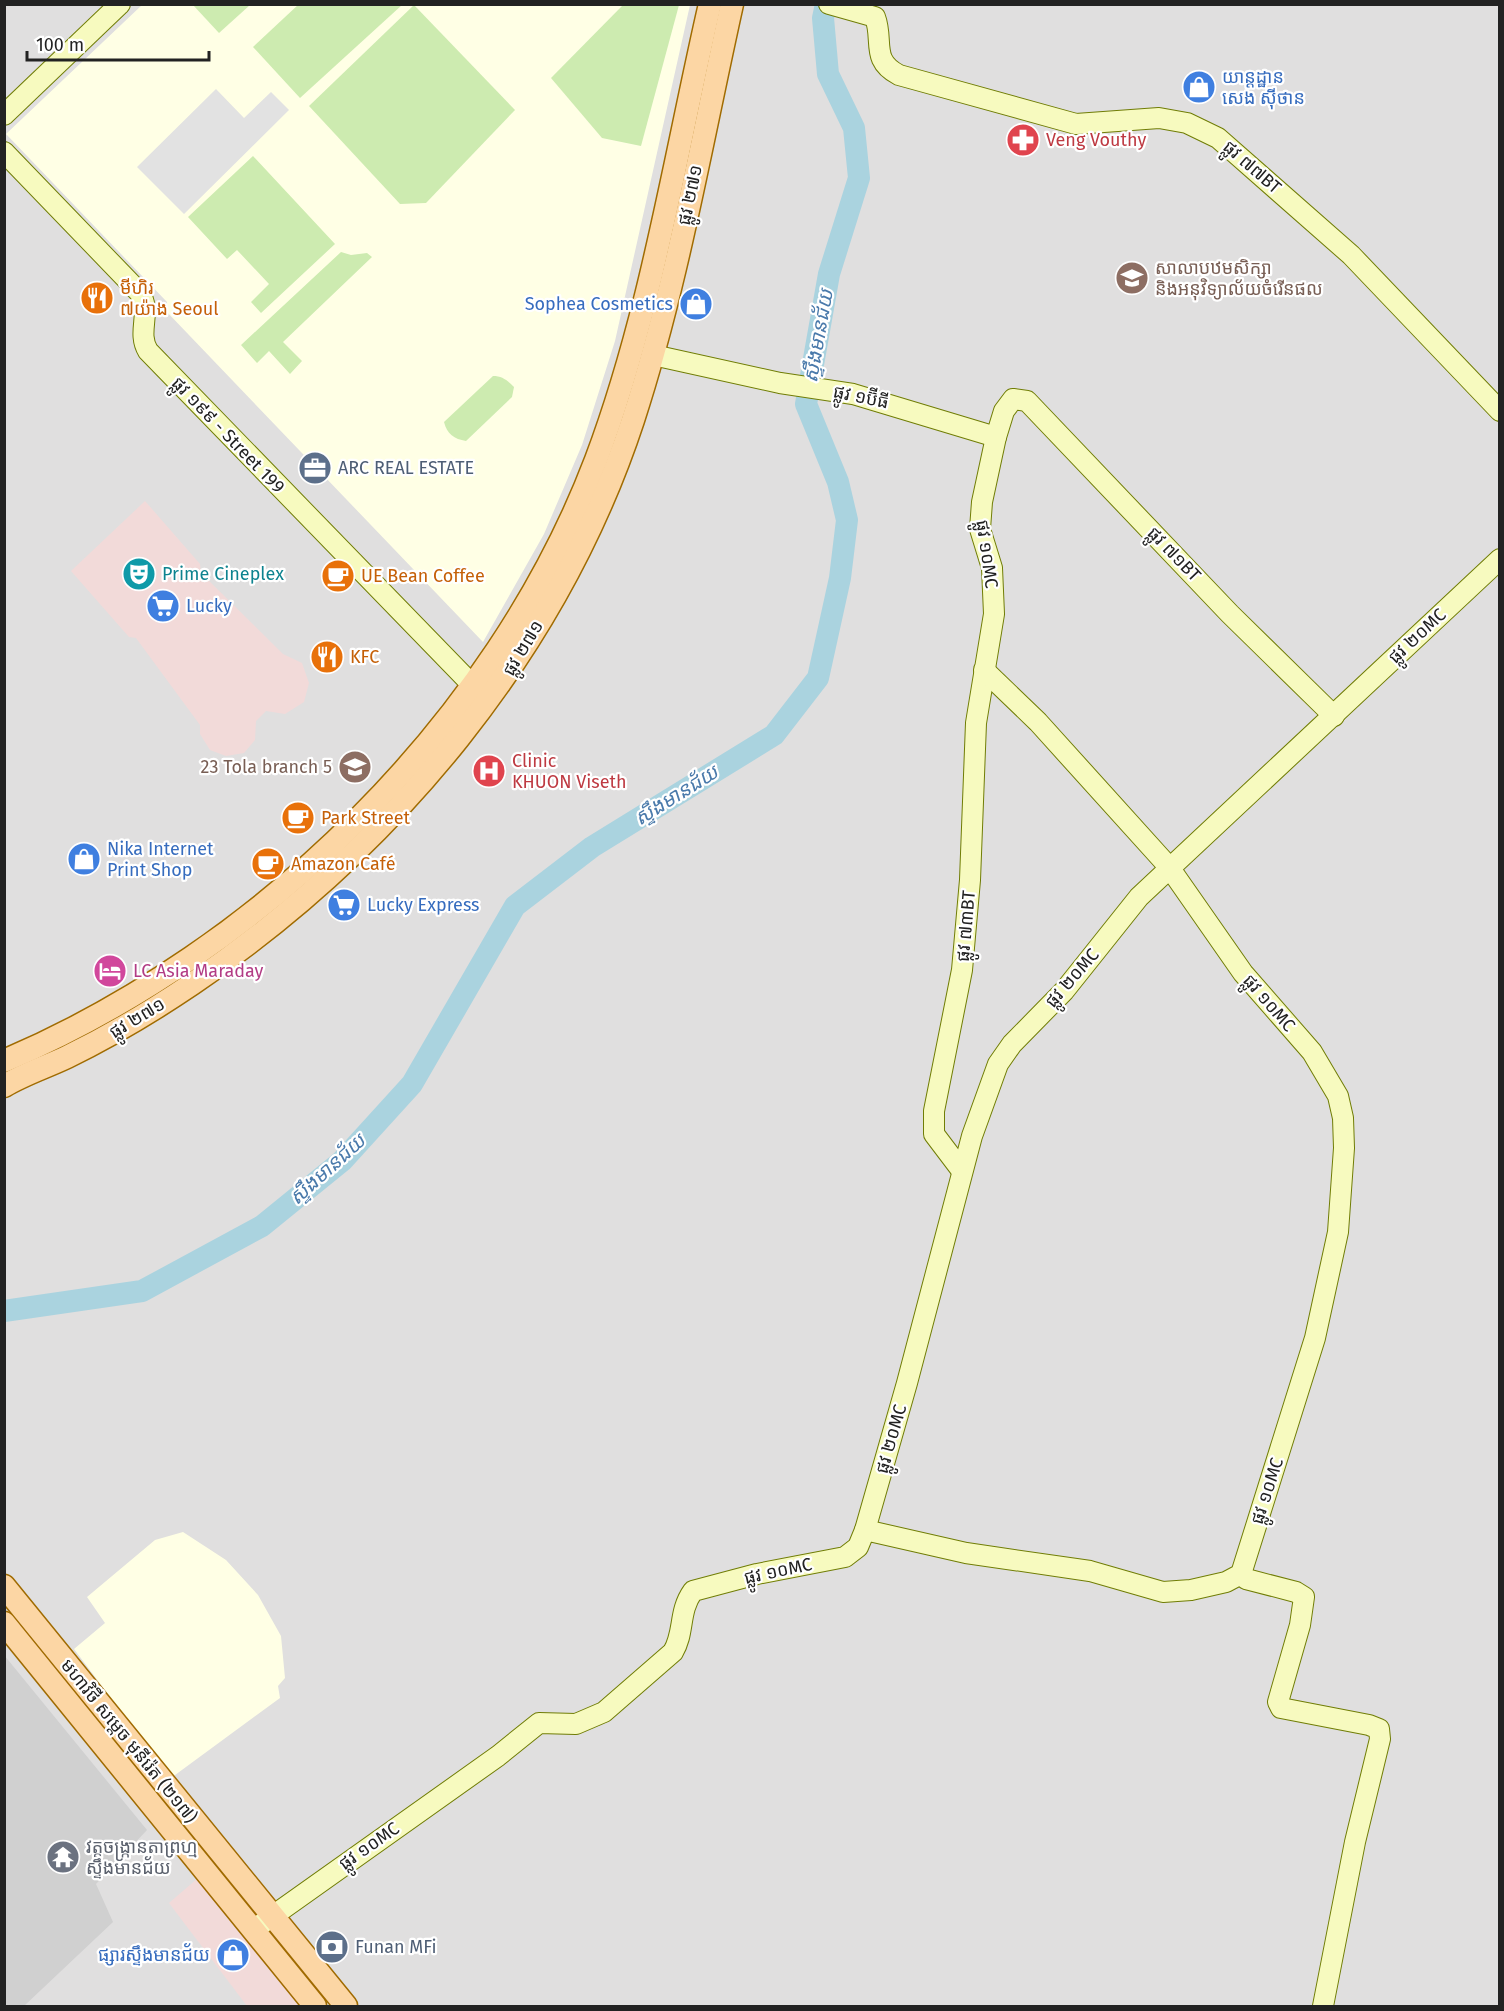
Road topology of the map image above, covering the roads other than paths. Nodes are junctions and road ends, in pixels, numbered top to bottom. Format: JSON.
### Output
{"nodes":[{"id":1,"x":120,"y":4,"type":"edge"},
{"id":2,"x":710,"y":4,"type":"edge"},
{"id":3,"x":732,"y":4,"type":"edge"},
{"id":4,"x":829,"y":4,"type":"edge"},
{"id":5,"x":4,"y":115,"type":"edge"},
{"id":6,"x":4,"y":152,"type":"edge"},
{"id":7,"x":653,"y":355,"type":"junction"},
{"id":8,"x":1013,"y":399,"type":"joint"},
{"id":9,"x":1500,"y":411,"type":"edge"},
{"id":10,"x":996,"y":437,"type":"junction"},
{"id":11,"x":1500,"y":560,"type":"edge"},
{"id":12,"x":984,"y":670,"type":"junction"},
{"id":13,"x":481,"y":694,"type":"junction"},
{"id":14,"x":1334,"y":716,"type":"junction"},
{"id":15,"x":1169,"y":867,"type":"junction"},
{"id":16,"x":6,"y":1078,"type":"edge"},
{"id":17,"x":962,"y":1171,"type":"junction"},
{"id":18,"x":865,"y":1530,"type":"junction"},
{"id":19,"x":1241,"y":1574,"type":"junction"},
{"id":20,"x":4,"y":1586,"type":"edge"},
{"id":21,"x":8,"y":1629,"type":"edge"},
{"id":22,"x":271,"y":1915,"type":"junction"},
{"id":23,"x":253,"y":1930,"type":"junction"},
{"id":24,"x":315,"y":2007,"type":"edge"},
{"id":25,"x":346,"y":2007,"type":"edge"},
{"id":26,"x":1323,"y":2007,"type":"edge"}],
"edges":[{"from":1,"to":5,"type":"street"},
{"from":2,"to":13,"type":"main road","name":"ផ្លូវ ២៧១"},
{"from":3,"to":7,"type":"main road","name":"ផ្លូវ ២៧១"},
{"from":4,"to":9,"type":"street","name":"ផ្លូវ ៧៧BT"},
{"from":6,"to":13,"type":"street","name":"ផ្លូវ ១៩៩ - Street 199"},
{"from":7,"to":10,"type":"street","name":"ផ្លូវ ១ប៊ីធី"},
{"from":7,"to":13,"type":"main road","name":"ផ្លូវ ២៧១"},
{"from":8,"to":10,"type":"street","name":"ផ្លូវ ១០MC"},
{"from":8,"to":14,"type":"street","name":"ផ្លូវ ៧១BT"},
{"from":10,"to":12,"type":"street","name":"ផ្លូវ ១០MC"},
{"from":11,"to":14,"type":"street","name":"ផ្លូវ ២០MC"},
{"from":12,"to":15,"type":"street","name":"ផ្លូវ ១០MC"},
{"from":12,"to":17,"type":"street","name":"ផ្លូវ ៧៣BT"},
{"from":13,"to":16,"type":"main road","name":"ផ្លូវ ២៧១"},
{"from":14,"to":15,"type":"street","name":"ផ្លូវ ២០MC"},
{"from":15,"to":17,"type":"street","name":"ផ្លូវ ២០MC"},
{"from":15,"to":19,"type":"street","name":"ផ្លូវ ១០MC"},
{"from":17,"to":18,"type":"street","name":"ផ្លូវ ២០MC"},
{"from":18,"to":19,"type":"street"},
{"from":18,"to":22,"type":"street","name":"ផ្លូវ ១០MC"},
{"from":19,"to":26,"type":"street"},
{"from":20,"to":22,"type":"main road","name":"មហាវិថី សម្តេច មុនីរ៉េត (២១៧)"},
{"from":21,"to":23,"type":"main road","name":"មហាវិថី សម្តេច មុនីរ៉េត (២១៧)"},
{"from":22,"to":23,"type":"street","name":"ផ្លូវ ១០MC"},
{"from":22,"to":25,"type":"main road","name":"មហាវិថី សម្តេច មុនីរ៉េត (២១៧)"},
{"from":23,"to":24,"type":"main road","name":"មហាវិថី សម្តេច មុនីរ៉េត (២១៧)"}]}
